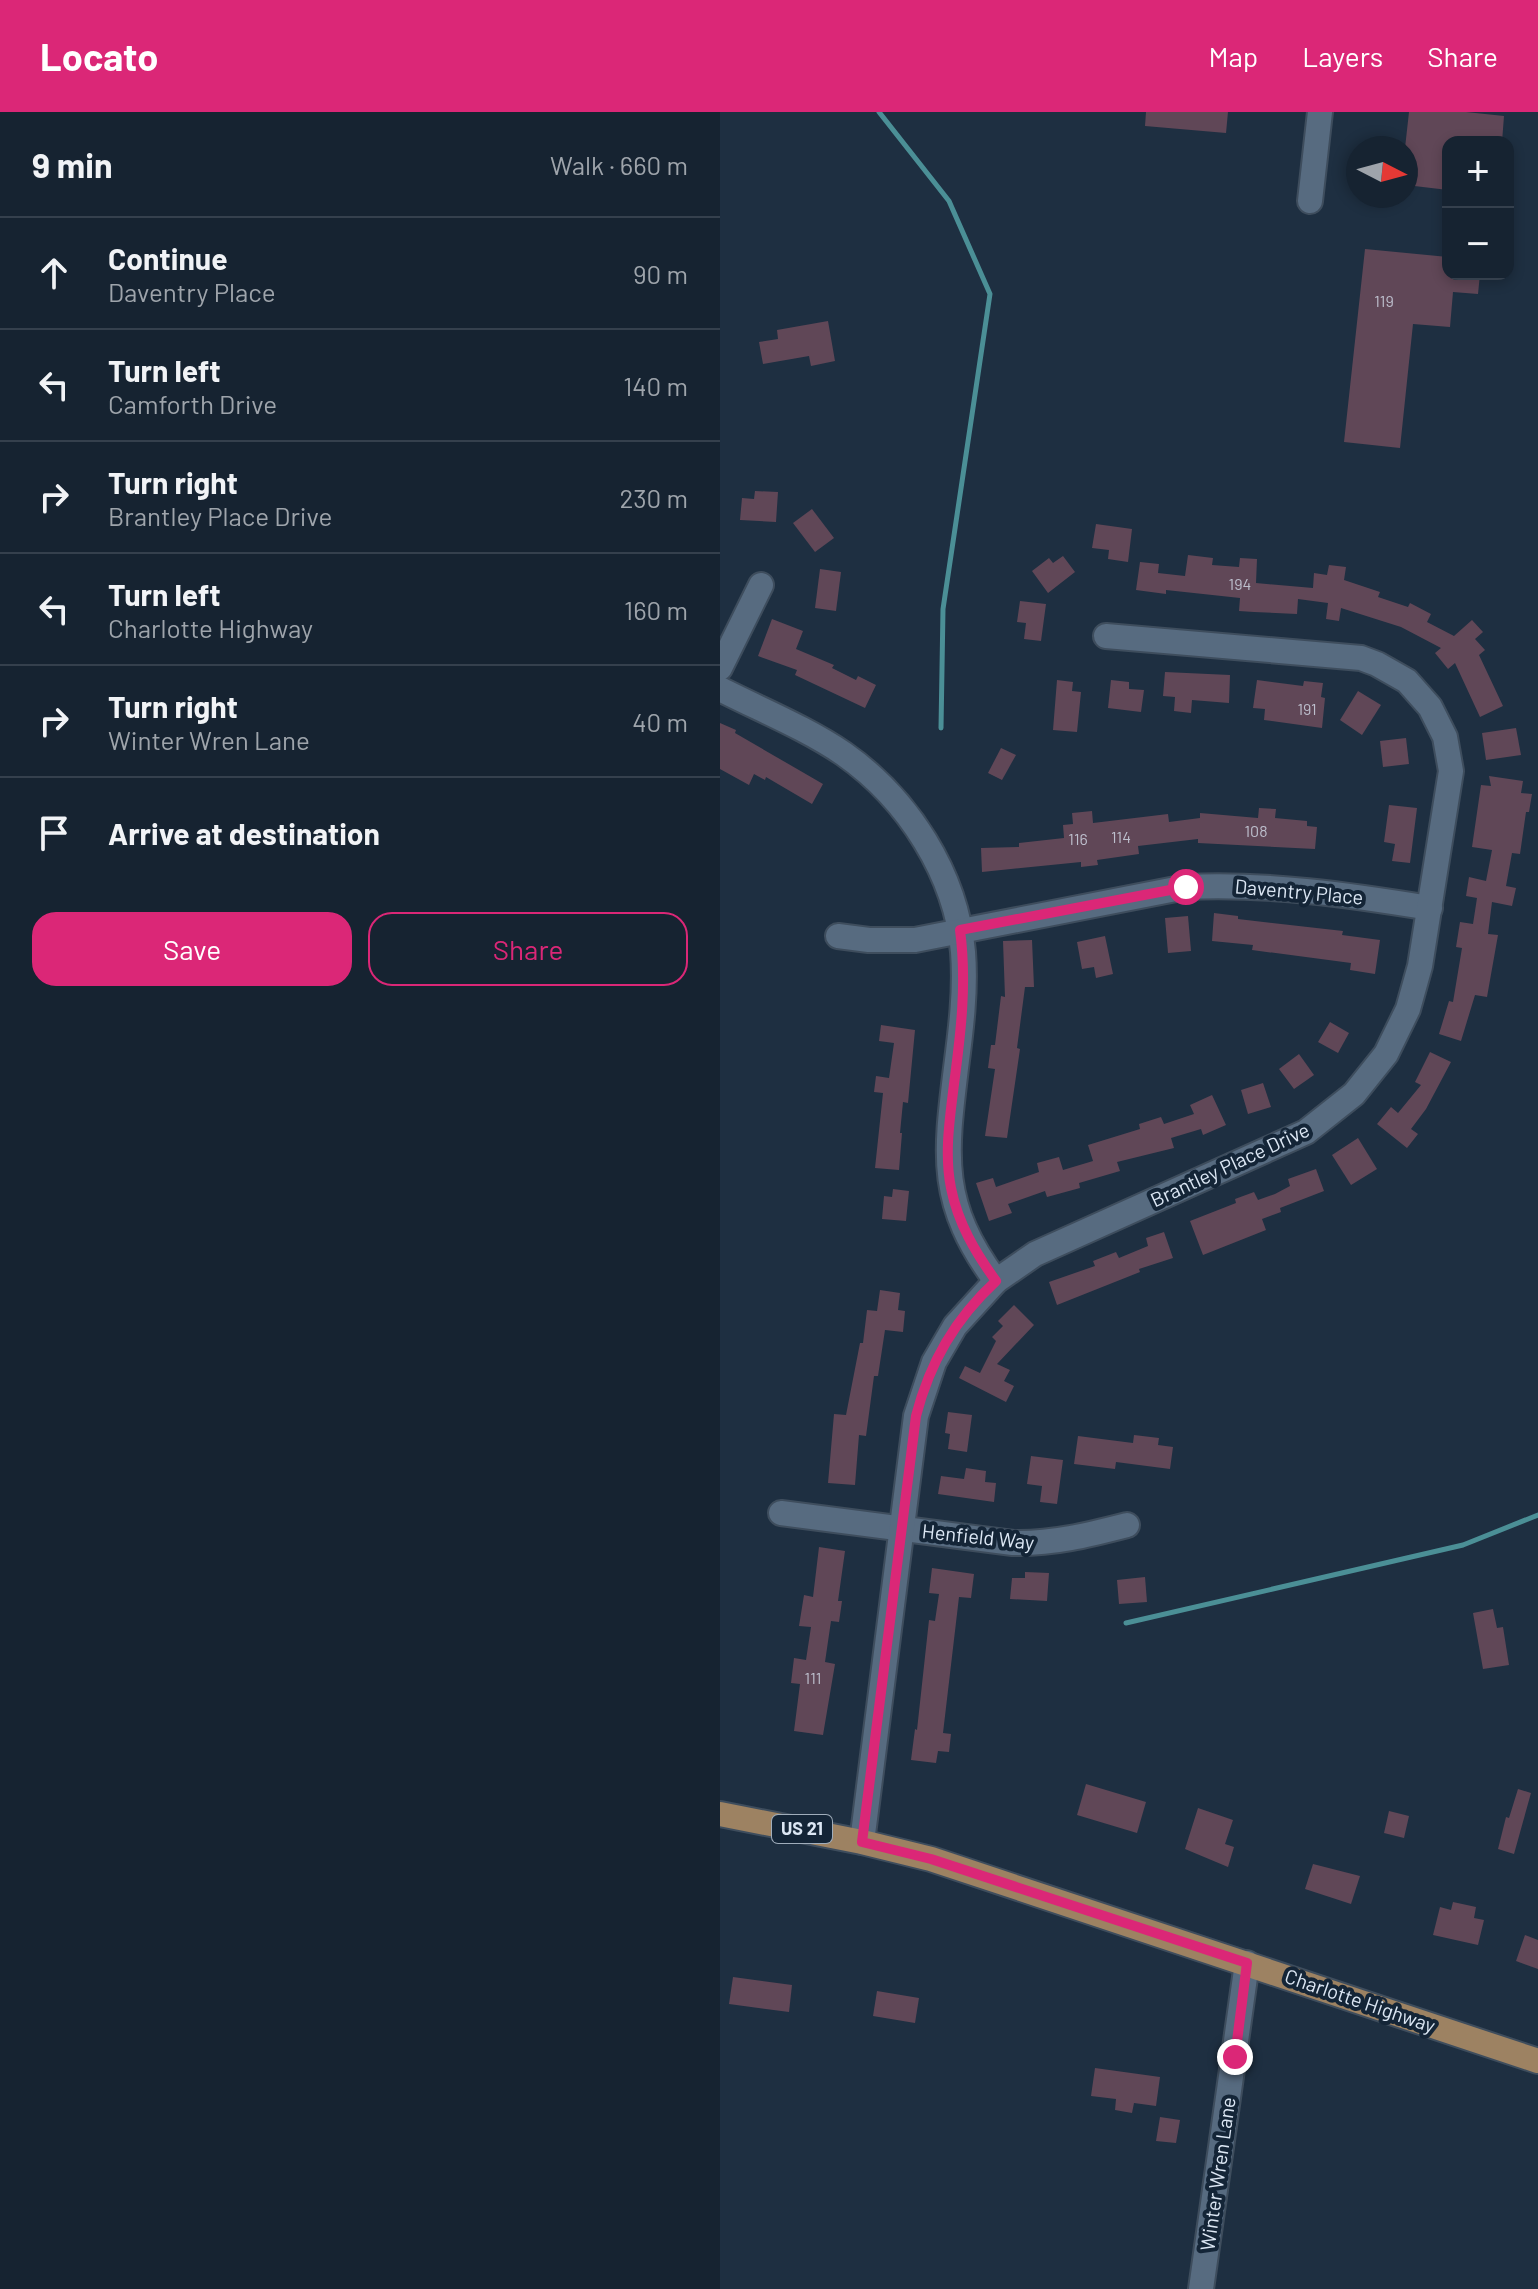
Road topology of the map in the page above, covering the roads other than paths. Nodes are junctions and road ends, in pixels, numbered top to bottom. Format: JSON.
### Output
{"nodes":[{"id":1,"x":1320,"y":112,"type":"edge"},
{"id":2,"x":1310,"y":201,"type":"dead end"},
{"id":3,"x":761,"y":585,"type":"dead end"},
{"id":4,"x":1106,"y":636,"type":"dead end"},
{"id":5,"x":720,"y":668,"type":"edge"},
{"id":6,"x":720,"y":689,"type":"edge"},
{"id":7,"x":1430,"y":908,"type":"junction"},
{"id":8,"x":960,"y":930,"type":"junction"},
{"id":9,"x":838,"y":936,"type":"dead end"},
{"id":10,"x":996,"y":1281,"type":"junction"},
{"id":11,"x":781,"y":1513,"type":"dead end"},
{"id":12,"x":1127,"y":1525,"type":"dead end"},
{"id":13,"x":901,"y":1529,"type":"junction"},
{"id":14,"x":720,"y":1814,"type":"edge"},
{"id":15,"x":862,"y":1842,"type":"junction"},
{"id":16,"x":1247,"y":1963,"type":"junction"},
{"id":17,"x":1538,"y":2061,"type":"edge"},
{"id":18,"x":1201,"y":2289,"type":"edge"}],
"edges":[{"from":1,"to":2,"type":"street"},
{"from":3,"to":5,"type":"street"},
{"from":4,"to":7,"type":"street","name":"Brantley Place Drive"},
{"from":6,"to":8,"type":"street"},
{"from":7,"to":8,"type":"street","name":"Daventry Place"},
{"from":7,"to":10,"type":"street","name":"Brantley Place Drive"},
{"from":8,"to":9,"type":"street","name":"Daventry Place"},
{"from":8,"to":10,"type":"street"},
{"from":10,"to":13,"type":"street","name":"Brantley Place Drive"},
{"from":11,"to":13,"type":"street","name":"Henfield Way"},
{"from":12,"to":13,"type":"street","name":"Henfield Way"},
{"from":13,"to":15,"type":"street","name":"Brantley Place Drive"},
{"from":14,"to":15,"type":"main road","name":"Charlotte Highway","number":"US 21"},
{"from":15,"to":16,"type":"main road","name":"Charlotte Highway","number":"US 21"},
{"from":16,"to":17,"type":"main road","name":"Charlotte Highway","number":"US 21"},
{"from":16,"to":18,"type":"street","name":"Winter Wren Lane"}]}
